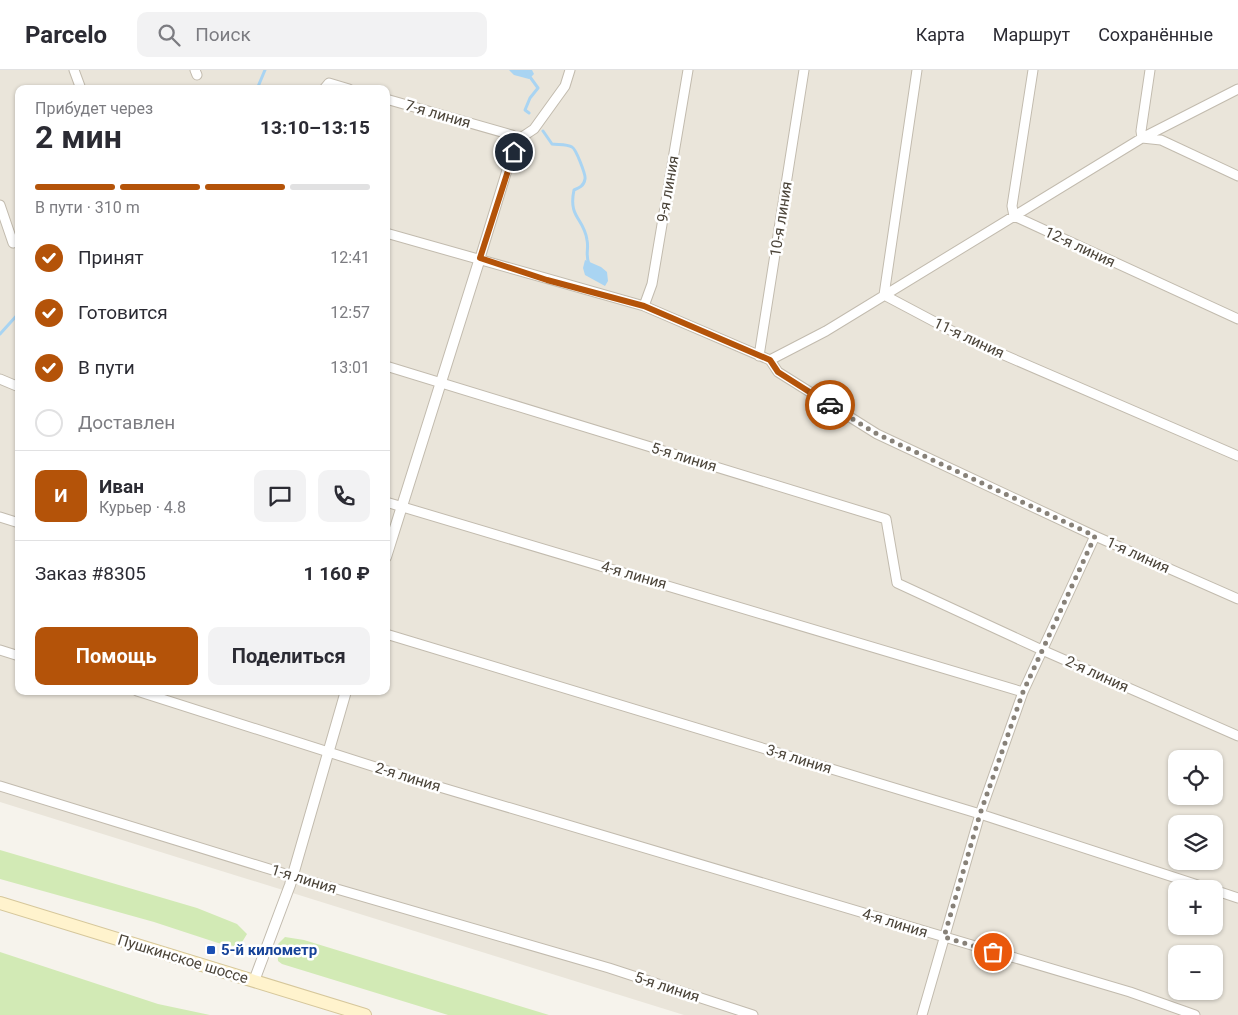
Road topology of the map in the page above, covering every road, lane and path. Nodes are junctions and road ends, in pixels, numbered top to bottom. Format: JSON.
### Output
{"nodes":[{"id":1,"x":74,"y":70,"type":"edge"},
{"id":2,"x":570,"y":70,"type":"edge"},
{"id":3,"x":688,"y":70,"type":"edge"},
{"id":4,"x":804,"y":70,"type":"edge"},
{"id":5,"x":916,"y":70,"type":"edge"},
{"id":6,"x":1033,"y":70,"type":"edge"},
{"id":7,"x":1150,"y":70,"type":"edge"},
{"id":8,"x":80,"y":85,"type":"edge"},
{"id":9,"x":1238,"y":89,"type":"edge"},
{"id":10,"x":390,"y":100,"type":"edge"},
{"id":11,"x":1142,"y":135,"type":"junction"},
{"id":12,"x":516,"y":141,"type":"junction"},
{"id":13,"x":1238,"y":176,"type":"edge"},
{"id":14,"x":0,"y":205,"type":"edge"},
{"id":15,"x":1014,"y":216,"type":"junction"},
{"id":16,"x":390,"y":234,"type":"edge"},
{"id":17,"x":13,"y":243,"type":"dead end"},
{"id":18,"x":480,"y":258,"type":"junction"},
{"id":19,"x":884,"y":295,"type":"junction"},
{"id":20,"x":644,"y":306,"type":"junction"},
{"id":21,"x":1238,"y":319,"type":"edge"},
{"id":22,"x":759,"y":356,"type":"junction"},
{"id":23,"x":770,"y":360,"type":"junction"},
{"id":24,"x":390,"y":367,"type":"edge"},
{"id":25,"x":0,"y":379,"type":"edge"},
{"id":26,"x":441,"y":382,"type":"junction"},
{"id":27,"x":15,"y":385,"type":"edge"},
{"id":28,"x":1238,"y":456,"type":"edge"},
{"id":29,"x":390,"y":503,"type":"edge"},
{"id":30,"x":401,"y":507,"type":"junction"},
{"id":31,"x":0,"y":517,"type":"edge"},
{"id":32,"x":15,"y":522,"type":"edge"},
{"id":33,"x":1095,"y":536,"type":"junction"},
{"id":34,"x":390,"y":544,"type":"edge"},
{"id":35,"x":929,"y":598,"type":"joint"},
{"id":36,"x":1238,"y":599,"type":"edge"},
{"id":37,"x":390,"y":635,"type":"edge"},
{"id":38,"x":0,"y":650,"type":"edge"},
{"id":39,"x":1042,"y":650,"type":"junction"},
{"id":40,"x":15,"y":655,"type":"edge"},
{"id":41,"x":1023,"y":692,"type":"junction"},
{"id":42,"x":149,"y":695,"type":"edge"},
{"id":43,"x":345,"y":695,"type":"edge"},
{"id":44,"x":1238,"y":736,"type":"edge"},
{"id":45,"x":327,"y":752,"type":"junction"},
{"id":46,"x":0,"y":786,"type":"edge"},
{"id":47,"x":980,"y":814,"type":"junction"},
{"id":48,"x":681,"y":857,"type":"joint"},
{"id":49,"x":292,"y":876,"type":"junction"},
{"id":50,"x":1184,"y":880,"type":"edge"},
{"id":51,"x":1223,"y":893,"type":"edge"},
{"id":52,"x":1238,"y":898,"type":"edge"},
{"id":53,"x":0,"y":904,"type":"edge"},
{"id":54,"x":944,"y":937,"type":"junction"},
{"id":55,"x":609,"y":968,"type":"joint"},
{"id":56,"x":254,"y":981,"type":"junction"},
{"id":57,"x":365,"y":1015,"type":"edge"},
{"id":58,"x":753,"y":1015,"type":"edge"},
{"id":59,"x":922,"y":1015,"type":"edge"},
{"id":60,"x":1195,"y":1015,"type":"edge"}],
"edges":[{"from":1,"to":8,"type":"street"},
{"from":2,"to":12,"type":"street"},
{"from":3,"to":20,"type":"street","name":"9-я линия"},
{"from":4,"to":22,"type":"street","name":"10-я линия"},
{"from":5,"to":19,"type":"street"},
{"from":6,"to":15,"type":"street"},
{"from":7,"to":11,"type":"street"},
{"from":9,"to":11,"type":"street"},
{"from":10,"to":12,"type":"street","name":"7-я линия"},
{"from":11,"to":13,"type":"street"},
{"from":11,"to":15,"type":"street"},
{"from":12,"to":18,"type":"street"},
{"from":14,"to":17,"type":"street"},
{"from":15,"to":19,"type":"street"},
{"from":15,"to":21,"type":"street","name":"12-я линия"},
{"from":16,"to":18,"type":"street"},
{"from":18,"to":20,"type":"street"},
{"from":18,"to":26,"type":"street"},
{"from":19,"to":23,"type":"street"},
{"from":19,"to":28,"type":"street","name":"11-я линия"},
{"from":20,"to":22,"type":"street"},
{"from":22,"to":23,"type":"street"},
{"from":23,"to":33,"type":"street","name":"1-я линия"},
{"from":24,"to":26,"type":"street","name":"5-я линия"},
{"from":25,"to":27,"type":"street"},
{"from":26,"to":30,"type":"street"},
{"from":26,"to":35,"type":"street","name":"5-я линия"},
{"from":29,"to":30,"type":"street","name":"4-я линия"},
{"from":30,"to":34,"type":"street"},
{"from":30,"to":41,"type":"street","name":"4-я линия"},
{"from":31,"to":32,"type":"street"},
{"from":33,"to":36,"type":"street","name":"1-я линия"},
{"from":33,"to":39,"type":"street"},
{"from":35,"to":39,"type":"street","name":"2-я линия"},
{"from":37,"to":47,"type":"street","name":"3-я линия"},
{"from":38,"to":40,"type":"street"},
{"from":39,"to":41,"type":"street"},
{"from":39,"to":44,"type":"street","name":"2-я линия"},
{"from":41,"to":47,"type":"street"},
{"from":42,"to":45,"type":"street","name":"2-я линия"},
{"from":43,"to":45,"type":"street"},
{"from":45,"to":48,"type":"street","name":"2-я линия"},
{"from":45,"to":49,"type":"street"},
{"from":46,"to":49,"type":"street","name":"1-я линия"},
{"from":47,"to":50,"type":"street","name":"3-я линия"},
{"from":47,"to":54,"type":"street"},
{"from":48,"to":54,"type":"street","name":"4-я линия"},
{"from":49,"to":55,"type":"street","name":"1-я линия"},
{"from":49,"to":56,"type":"street"},
{"from":51,"to":52,"type":"street","name":"3-я линия"},
{"from":53,"to":56,"type":"main road","name":"Пушкинское шоссе"},
{"from":54,"to":59,"type":"street"},
{"from":54,"to":60,"type":"street","name":"4-я линия"},
{"from":55,"to":58,"type":"street","name":"5-я линия"},
{"from":56,"to":57,"type":"main road","name":"Пушкинское шоссе"}]}
